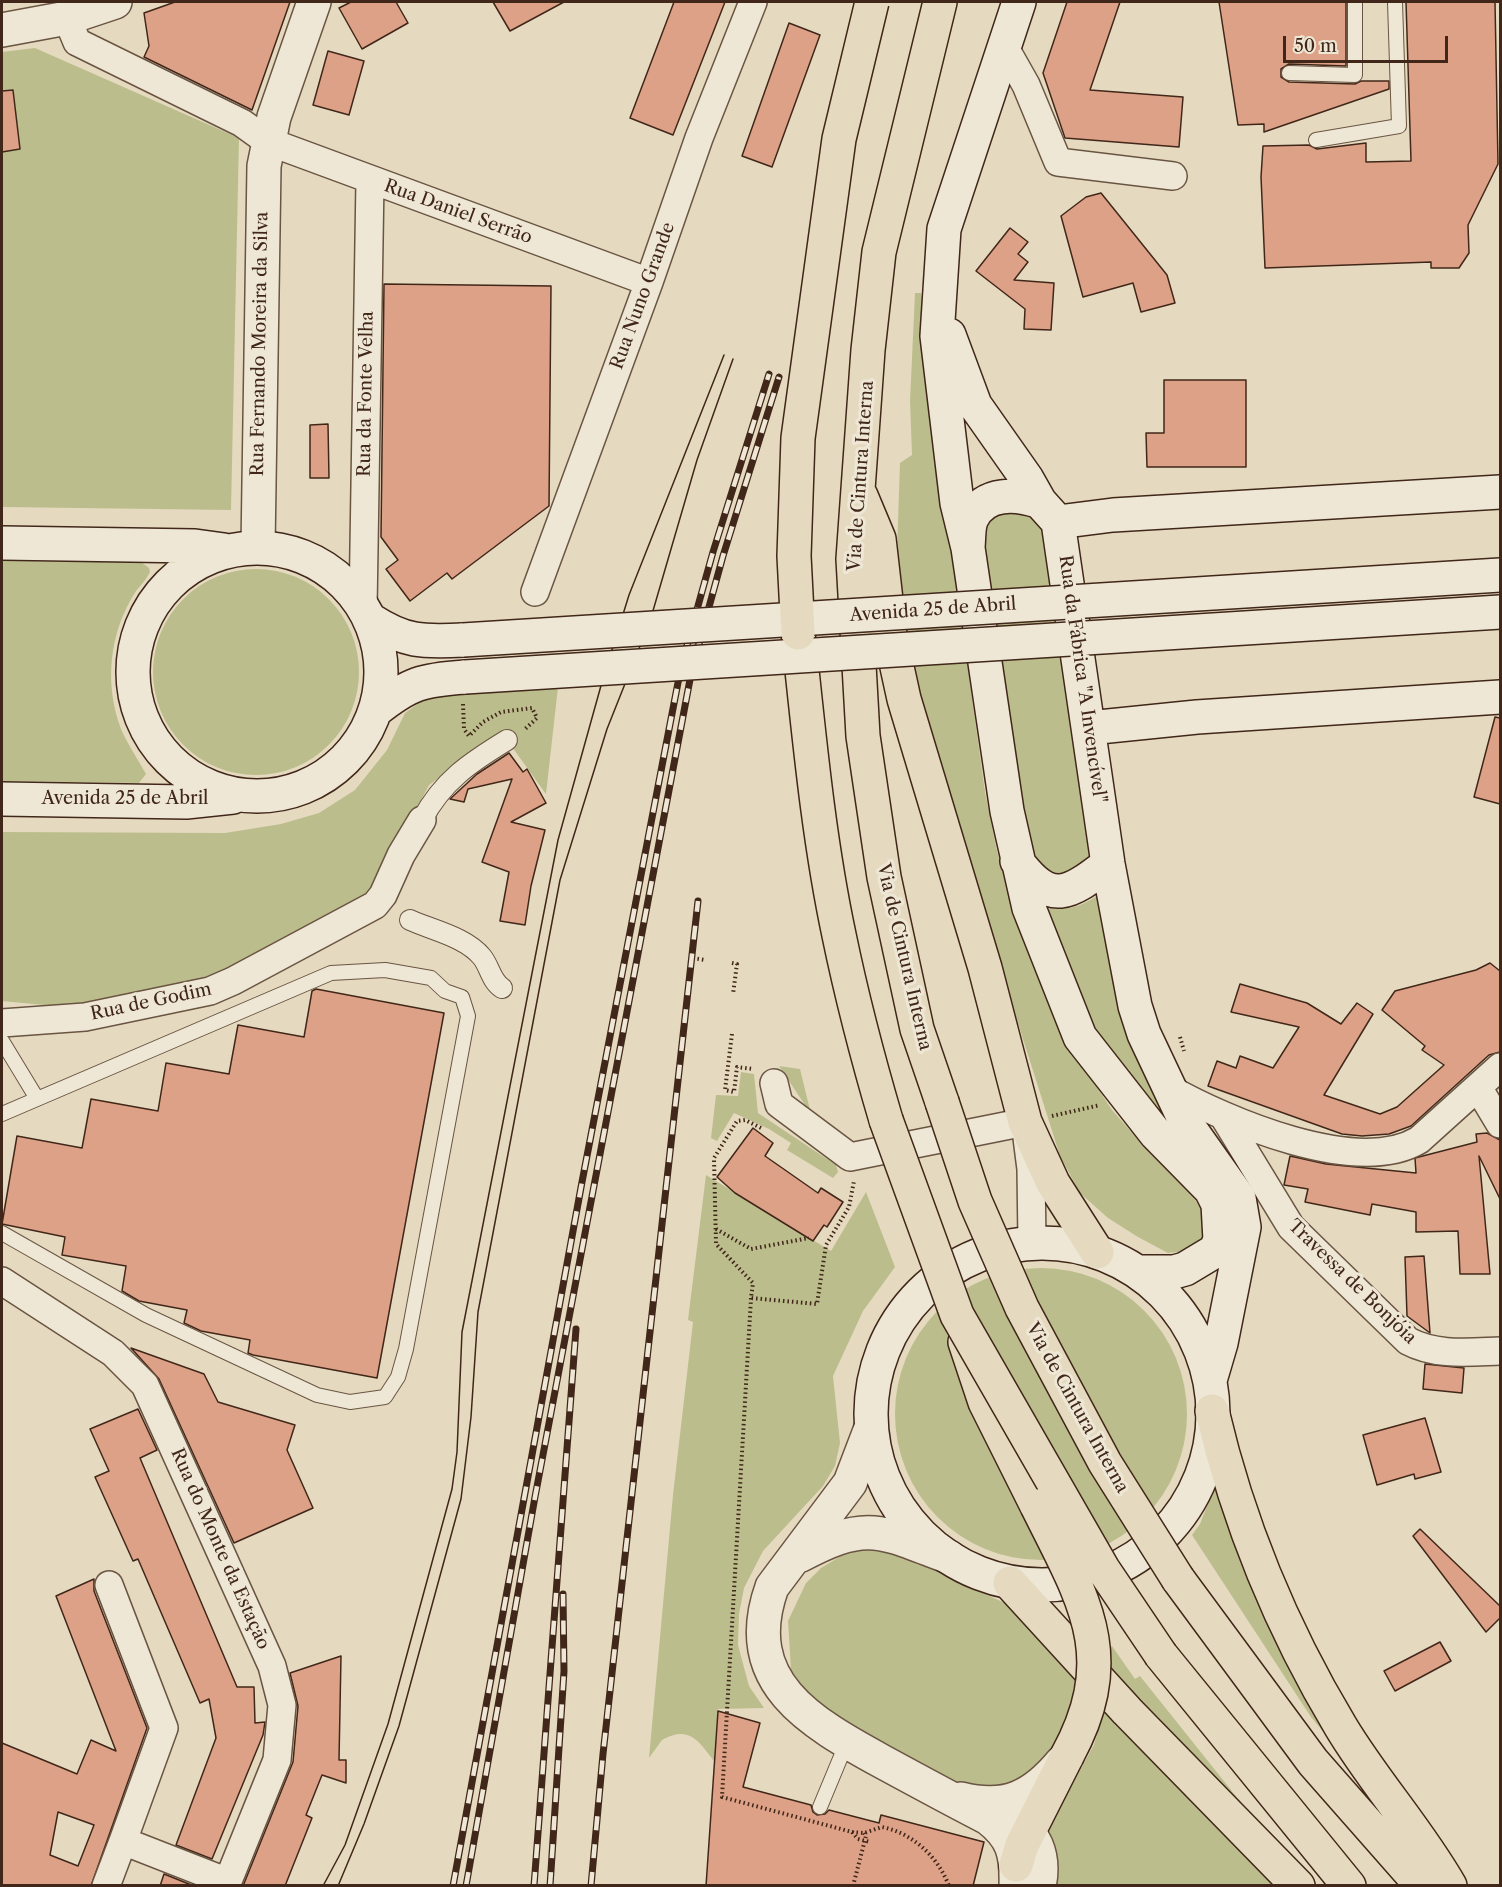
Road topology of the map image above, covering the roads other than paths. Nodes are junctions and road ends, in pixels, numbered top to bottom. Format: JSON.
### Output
{"nodes":[{"id":1,"x":115,"y":2,"type":"edge"},
{"id":2,"x":314,"y":2,"type":"edge"},
{"id":3,"x":753,"y":2,"type":"edge"},
{"id":4,"x":872,"y":2,"type":"edge"},
{"id":5,"x":940,"y":2,"type":"edge"},
{"id":6,"x":1019,"y":2,"type":"edge"},
{"id":7,"x":1355,"y":2,"type":"edge"},
{"id":8,"x":1395,"y":2,"type":"edge"},
{"id":9,"x":67,"y":18,"type":"junction"},
{"id":10,"x":2,"y":30,"type":"edge"},
{"id":11,"x":1004,"y":46,"type":"junction"},
{"id":12,"x":1289,"y":73,"type":"dead end"},
{"id":13,"x":1316,"y":140,"type":"dead end"},
{"id":14,"x":267,"y":141,"type":"junction"},
{"id":15,"x":1173,"y":176,"type":"dead end"},
{"id":16,"x":370,"y":180,"type":"junction"},
{"id":17,"x":649,"y":282,"type":"junction"},
{"id":18,"x":941,"y":311,"type":"junction"},
{"id":19,"x":860,"y":491,"type":"junction"},
{"id":20,"x":1500,"y":492,"type":"edge"},
{"id":21,"x":1049,"y":512,"type":"junction"},
{"id":22,"x":2,"y":543,"type":"edge"},
{"id":23,"x":258,"y":547,"type":"junction"},
{"id":24,"x":968,"y":548,"type":"junction"},
{"id":25,"x":224,"y":550,"type":"junction"},
{"id":26,"x":1500,"y":575,"type":"edge"},
{"id":27,"x":535,"y":592,"type":"dead end"},
{"id":28,"x":1500,"y":612,"type":"edge"},
{"id":29,"x":367,"y":614,"type":"junction"},
{"id":30,"x":1500,"y":697,"type":"edge"},
{"id":31,"x":376,"y":710,"type":"junction"},
{"id":32,"x":1089,"y":728,"type":"junction"},
{"id":33,"x":507,"y":740,"type":"dead end"},
{"id":34,"x":248,"y":796,"type":"junction"},
{"id":35,"x":2,"y":799,"type":"edge"},
{"id":36,"x":422,"y":820,"type":"joint"},
{"id":37,"x":1017,"y":861,"type":"junction"},
{"id":38,"x":1108,"y":864,"type":"junction"},
{"id":39,"x":410,"y":920,"type":"dead end"},
{"id":40,"x":502,"y":988,"type":"dead end"},
{"id":41,"x":2,"y":1023,"type":"edge"},
{"id":42,"x":2,"y":1041,"type":"edge"},
{"id":43,"x":1500,"y":1067,"type":"edge"},
{"id":44,"x":764,"y":1076,"type":"road end"},
{"id":45,"x":1168,"y":1088,"type":"junction"},
{"id":46,"x":1479,"y":1089,"type":"junction"},
{"id":47,"x":36,"y":1097,"type":"junction"},
{"id":48,"x":2,"y":1114,"type":"edge"},
{"id":49,"x":1224,"y":1117,"type":"junction"},
{"id":50,"x":1025,"y":1122,"type":"junction"},
{"id":51,"x":1500,"y":1124,"type":"edge"},
{"id":52,"x":2,"y":1233,"type":"edge"},
{"id":53,"x":1032,"y":1243,"type":"junction"},
{"id":54,"x":1097,"y":1252,"type":"junction"},
{"id":55,"x":1138,"y":1272,"type":"junction"},
{"id":56,"x":2,"y":1281,"type":"edge"},
{"id":57,"x":957,"y":1315,"type":"junction"},
{"id":58,"x":1500,"y":1351,"type":"edge"},
{"id":59,"x":1210,"y":1377,"type":"junction"},
{"id":60,"x":1212,"y":1411,"type":"junction"},
{"id":61,"x":871,"y":1428,"type":"junction"},
{"id":62,"x":948,"y":1557,"type":"junction"},
{"id":63,"x":790,"y":1561,"type":"junction"},
{"id":64,"x":1010,"y":1583,"type":"junction"},
{"id":65,"x":109,"y":1585,"type":"dead end"},
{"id":66,"x":847,"y":1742,"type":"junction"},
{"id":67,"x":1067,"y":1756,"type":"junction"},
{"id":68,"x":939,"y":1793,"type":"junction"},
{"id":69,"x":998,"y":1803,"type":"junction"},
{"id":70,"x":820,"y":1807,"type":"dead end"},
{"id":71,"x":1029,"y":1831,"type":"junction"},
{"id":72,"x":123,"y":1841,"type":"junction"},
{"id":73,"x":1436,"y":1878,"type":"edge"},
{"id":74,"x":1024,"y":1879,"type":"edge"},
{"id":75,"x":227,"y":1884,"type":"edge"},
{"id":76,"x":106,"y":1886,"type":"edge"},
{"id":77,"x":1298,"y":1886,"type":"edge"},
{"id":78,"x":1349,"y":1886,"type":"edge"}],
"edges":[{"from":1,"to":9,"type":"main road"},
{"from":2,"to":14,"type":"main road","name":"Rua Fernando Moreira da Silva"},
{"from":3,"to":17,"type":"street","name":"Rua Nuno Grande"},
{"from":4,"to":57,"type":"highway","bridge":true},
{"from":5,"to":19,"type":"highway","name":"Via de Cintura Interna"},
{"from":6,"to":11,"type":"main road","name":"Rua da Fábrica \"A Invencível\""},
{"from":7,"to":12,"type":"lane"},
{"from":8,"to":13,"type":"lane"},
{"from":9,"to":10,"type":"main road"},
{"from":9,"to":14,"type":"street"},
{"from":11,"to":15,"type":"street"},
{"from":11,"to":18,"type":"main road","name":"Rua da Fábrica \"A Invencível\""},
{"from":14,"to":16,"type":"street","name":"Rua Daniel Serrão"},
{"from":14,"to":23,"type":"main road","name":"Rua Fernando Moreira da Silva"},
{"from":16,"to":17,"type":"street","name":"Rua Daniel Serrão"},
{"from":16,"to":29,"type":"street","name":"Rua da Fonte Velha"},
{"from":17,"to":27,"type":"street","name":"Rua Nuno Grande"},
{"from":18,"to":21,"type":"main road","name":"Rua da Fábrica \"A Invencível\""},
{"from":18,"to":24,"type":"main road","name":"Rua da Fábrica \"A Invencível\""},
{"from":19,"to":50,"type":"highway"},
{"from":19,"to":73,"type":"highway","name":"Via de Cintura Interna","bridge":true},
{"from":20,"to":21,"type":"main road"},
{"from":21,"to":24,"type":"main road","name":"Rua da Fábrica \"A Invencível\""},
{"from":21,"to":32,"type":"main road","name":"Rua da Fábrica \"A Invencível\""},
{"from":22,"to":25,"type":"main road"},
{"from":23,"to":25,"type":"main road"},
{"from":23,"to":29,"type":"main road"},
{"from":24,"to":37,"type":"main road","name":"Rua da Fábrica \"A Invencível\""},
{"from":25,"to":34,"type":"main road"},
{"from":26,"to":29,"type":"main road","name":"Avenida 25 de Abril","bridge":true},
{"from":28,"to":31,"type":"main road","name":"Avenida 25 de Abril","bridge":true},
{"from":29,"to":31,"type":"main road"},
{"from":30,"to":32,"type":"main road"},
{"from":31,"to":34,"type":"main road"},
{"from":32,"to":38,"type":"main road","name":"Rua da Fábrica \"A Invencível\""},
{"from":33,"to":36,"type":"street"},
{"from":34,"to":35,"type":"main road","name":"Avenida 25 de Abril"},
{"from":36,"to":41,"type":"street","name":"Rua de Godim"},
{"from":37,"to":38,"type":"main road"},
{"from":37,"to":55,"type":"main road","name":"Rua da Fábrica \"A Invencível\""},
{"from":38,"to":45,"type":"main road","name":"Rua da Fábrica \"A Invencível\""},
{"from":39,"to":40,"type":"street"},
{"from":42,"to":47,"type":"lane"},
{"from":43,"to":46,"type":"street"},
{"from":44,"to":50,"type":"street"},
{"from":45,"to":49,"type":"street"},
{"from":45,"to":59,"type":"main road","name":"Rua da Fábrica \"A Invencível\""},
{"from":46,"to":49,"type":"street"},
{"from":46,"to":51,"type":"street"},
{"from":47,"to":48,"type":"lane"},
{"from":47,"to":52,"type":"lane"},
{"from":49,"to":58,"type":"street","name":"Travessa de Bonjóia"},
{"from":50,"to":53,"type":"street"},
{"from":50,"to":54,"type":"highway"},
{"from":53,"to":54,"type":"main road"},
{"from":53,"to":61,"type":"main road"},
{"from":54,"to":55,"type":"main road"},
{"from":55,"to":59,"type":"main road"},
{"from":56,"to":75,"type":"street","name":"Rua do Monte da Estação"},
{"from":57,"to":67,"type":"highway","bridge":true},
{"from":57,"to":78,"type":"highway","bridge":true},
{"from":59,"to":60,"type":"main road"},
{"from":60,"to":64,"type":"main road"},
{"from":60,"to":73,"type":"highway"},
{"from":61,"to":62,"type":"main road"},
{"from":61,"to":63,"type":"main road"},
{"from":62,"to":63,"type":"main road"},
{"from":62,"to":64,"type":"main road"},
{"from":63,"to":66,"type":"main road"},
{"from":64,"to":77,"type":"highway"},
{"from":65,"to":72,"type":"street"},
{"from":66,"to":68,"type":"main road"},
{"from":66,"to":70,"type":"lane"},
{"from":67,"to":69,"type":"main road"},
{"from":67,"to":71,"type":"highway"},
{"from":68,"to":69,"type":"main road"},
{"from":68,"to":74,"type":"main road"},
{"from":69,"to":71,"type":"main road"},
{"from":71,"to":74,"type":"highway"},
{"from":72,"to":75,"type":"street"},
{"from":72,"to":76,"type":"street"}]}
